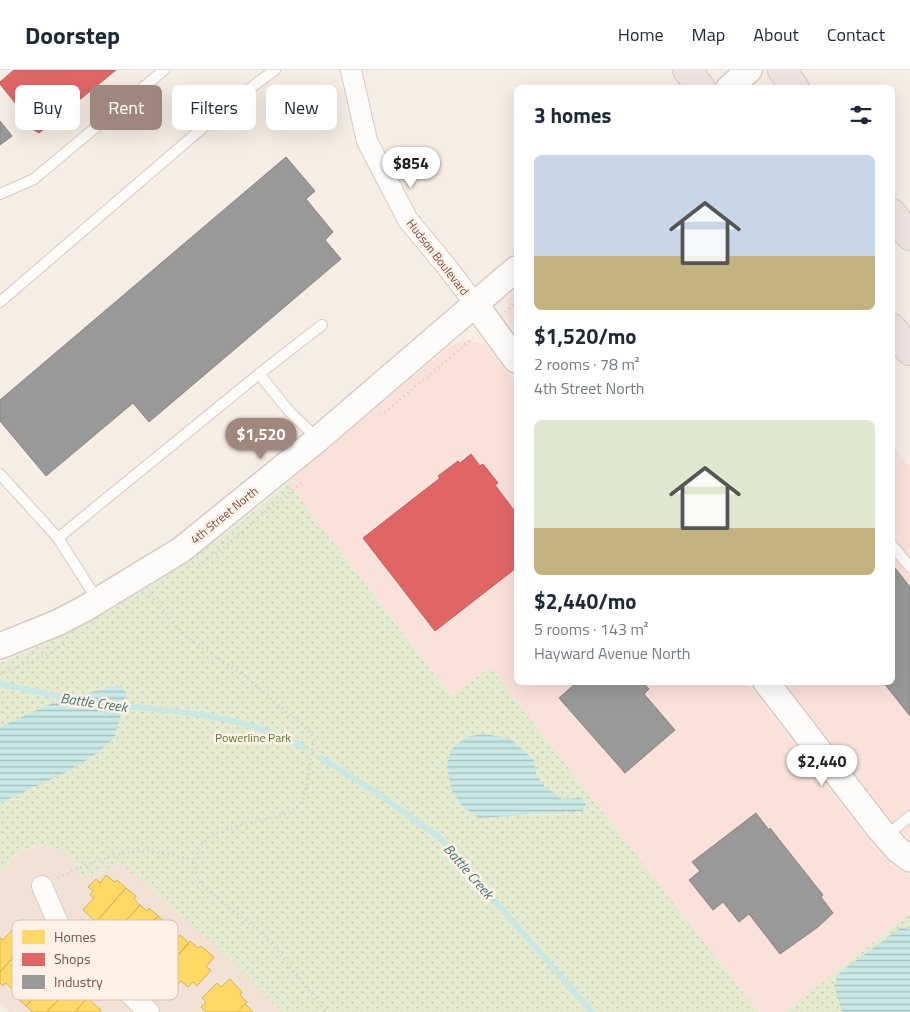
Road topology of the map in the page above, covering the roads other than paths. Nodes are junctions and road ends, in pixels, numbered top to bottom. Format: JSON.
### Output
{"nodes":[{"id":1,"x":164,"y":70,"type":"edge"},
{"id":2,"x":275,"y":70,"type":"edge"},
{"id":3,"x":351,"y":70,"type":"edge"},
{"id":4,"x":687,"y":70,"type":"edge"},
{"id":5,"x":749,"y":70,"type":"edge"},
{"id":6,"x":782,"y":70,"type":"edge"},
{"id":7,"x":699,"y":85,"type":"edge"},
{"id":8,"x":732,"y":85,"type":"edge"},
{"id":9,"x":793,"y":85,"type":"edge"},
{"id":10,"x":0,"y":194,"type":"edge"},
{"id":11,"x":895,"y":217,"type":"edge"},
{"id":12,"x":910,"y":236,"type":"edge"},
{"id":13,"x":514,"y":271,"type":"edge"},
{"id":14,"x":0,"y":302,"type":"edge"},
{"id":15,"x":475,"y":304,"type":"junction"},
{"id":16,"x":322,"y":325,"type":"dead end"},
{"id":17,"x":895,"y":332,"type":"edge"},
{"id":18,"x":910,"y":351,"type":"edge"},
{"id":19,"x":514,"y":357,"type":"edge"},
{"id":20,"x":258,"y":374,"type":"junction"},
{"id":21,"x":318,"y":439,"type":"junction"},
{"id":22,"x":0,"y":474,"type":"edge"},
{"id":23,"x":58,"y":538,"type":"junction"},
{"id":24,"x":895,"y":549,"type":"edge"},
{"id":25,"x":910,"y":567,"type":"edge"},
{"id":26,"x":98,"y":601,"type":"junction"},
{"id":27,"x":0,"y":646,"type":"edge"},
{"id":28,"x":768,"y":685,"type":"edge"},
{"id":29,"x":910,"y":816,"type":"edge"},
{"id":30,"x":886,"y":836,"type":"junction"},
{"id":31,"x":910,"y":859,"type":"edge"},
{"id":32,"x":42,"y":886,"type":"road end"},
{"id":33,"x":57,"y":920,"type":"edge"},
{"id":34,"x":136,"y":1000,"type":"edge"},
{"id":35,"x":149,"y":1012,"type":"edge"}],
"edges":[{"from":1,"to":10,"type":"lane"},
{"from":2,"to":14,"type":"lane"},
{"from":3,"to":15,"type":"street","name":"Hudson Boulevard"},
{"from":4,"to":7,"type":"highway"},
{"from":5,"to":8,"type":"street"},
{"from":6,"to":9,"type":"highway"},
{"from":11,"to":12,"type":"highway"},
{"from":13,"to":15,"type":"street","name":"4th Street North"},
{"from":15,"to":19,"type":"street"},
{"from":15,"to":21,"type":"street","name":"4th Street North"},
{"from":16,"to":20,"type":"lane"},
{"from":17,"to":18,"type":"highway"},
{"from":20,"to":21,"type":"lane"},
{"from":20,"to":23,"type":"lane"},
{"from":21,"to":26,"type":"street","name":"4th Street North"},
{"from":22,"to":23,"type":"lane"},
{"from":23,"to":26,"type":"lane"},
{"from":24,"to":25,"type":"lane"},
{"from":26,"to":27,"type":"street","name":"4th Street North"},
{"from":28,"to":30,"type":"street"},
{"from":29,"to":30,"type":"lane"},
{"from":30,"to":31,"type":"street"},
{"from":32,"to":33,"type":"street"},
{"from":34,"to":35,"type":"street"}]}
